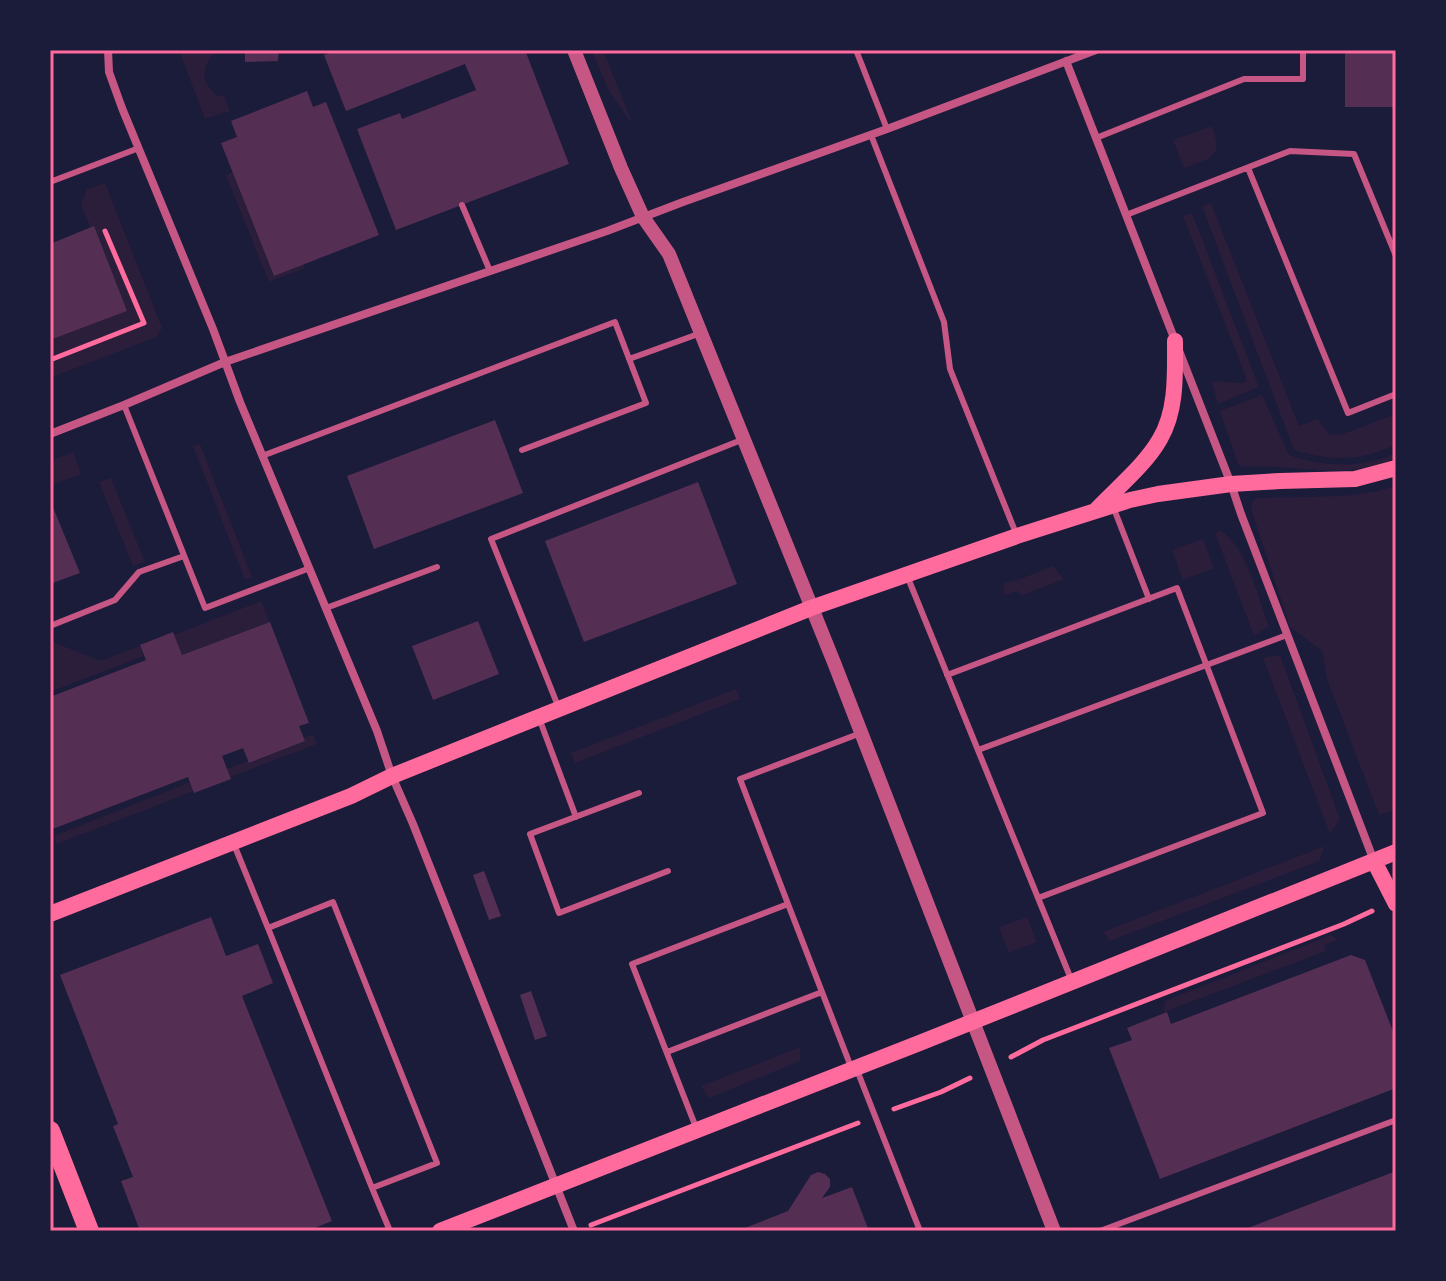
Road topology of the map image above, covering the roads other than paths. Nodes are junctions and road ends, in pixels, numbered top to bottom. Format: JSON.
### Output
{"nodes":[{"id":1,"x":108,"y":50,"type":"edge"},
{"id":2,"x":574,"y":50,"type":"edge"},
{"id":3,"x":856,"y":50,"type":"edge"},
{"id":4,"x":1096,"y":50,"type":"edge"},
{"id":5,"x":1303,"y":50,"type":"edge"},
{"id":6,"x":1066,"y":61,"type":"junction"},
{"id":7,"x":887,"y":129,"type":"junction"},
{"id":8,"x":871,"y":135,"type":"junction"},
{"id":9,"x":1096,"y":138,"type":"junction"},
{"id":10,"x":139,"y":148,"type":"junction"},
{"id":11,"x":1248,"y":168,"type":"junction"},
{"id":12,"x":50,"y":182,"type":"edge"},
{"id":13,"x":462,"y":205,"type":"dead end"},
{"id":14,"x":1126,"y":215,"type":"junction"},
{"id":15,"x":643,"y":217,"type":"junction"},
{"id":16,"x":1396,"y":256,"type":"edge"},
{"id":17,"x":490,"y":271,"type":"junction"},
{"id":18,"x":701,"y":333,"type":"junction"},
{"id":19,"x":1175,"y":341,"type":"junction"},
{"id":20,"x":629,"y":359,"type":"junction"},
{"id":21,"x":225,"y":362,"type":"junction"},
{"id":22,"x":1396,"y":394,"type":"edge"},
{"id":23,"x":124,"y":405,"type":"junction"},
{"id":24,"x":50,"y":434,"type":"edge"},
{"id":25,"x":744,"y":439,"type":"junction"},
{"id":26,"x":522,"y":450,"type":"dead end"},
{"id":27,"x":262,"y":456,"type":"junction"},
{"id":28,"x":1396,"y":468,"type":"edge"},
{"id":29,"x":1231,"y":484,"type":"junction"},
{"id":30,"x":1113,"y":506,"type":"junction"},
{"id":31,"x":1095,"y":511,"type":"junction"},
{"id":32,"x":1017,"y":536,"type":"junction"},
{"id":33,"x":184,"y":556,"type":"junction"},
{"id":34,"x":437,"y":567,"type":"dead end"},
{"id":35,"x":310,"y":568,"type":"junction"},
{"id":36,"x":906,"y":575,"type":"junction"},
{"id":37,"x":1149,"y":599,"type":"junction"},
{"id":38,"x":326,"y":608,"type":"junction"},
{"id":39,"x":811,"y":608,"type":"junction"},
{"id":40,"x":50,"y":626,"type":"edge"},
{"id":41,"x":1287,"y":635,"type":"junction"},
{"id":42,"x":1207,"y":665,"type":"junction"},
{"id":43,"x":947,"y":675,"type":"junction"},
{"id":44,"x":559,"y":710,"type":"junction"},
{"id":45,"x":539,"y":718,"type":"junction"},
{"id":46,"x":861,"y":733,"type":"junction"},
{"id":47,"x":978,"y":750,"type":"junction"},
{"id":48,"x":392,"y":776,"type":"junction"},
{"id":49,"x":639,"y":793,"type":"dead end"},
{"id":50,"x":576,"y":817,"type":"junction"},
{"id":51,"x":233,"y":842,"type":"junction"},
{"id":52,"x":1396,"y":852,"type":"edge"},
{"id":53,"x":1374,"y":861,"type":"junction"},
{"id":54,"x":668,"y":871,"type":"dead end"},
{"id":55,"x":1038,"y":898,"type":"junction"},
{"id":56,"x":788,"y":904,"type":"junction"},
{"id":57,"x":1396,"y":904,"type":"edge"},
{"id":58,"x":50,"y":914,"type":"edge"},
{"id":59,"x":268,"y":928,"type":"junction"},
{"id":60,"x":1072,"y":982,"type":"junction"},
{"id":61,"x":822,"y":992,"type":"junction"},
{"id":62,"x":973,"y":1021,"type":"junction"},
{"id":63,"x":667,"y":1052,"type":"junction"},
{"id":64,"x":854,"y":1068,"type":"junction"},
{"id":65,"x":1396,"y":1120,"type":"edge"},
{"id":66,"x":697,"y":1130,"type":"junction"},
{"id":67,"x":50,"y":1131,"type":"edge"},
{"id":68,"x":555,"y":1186,"type":"junction"},
{"id":69,"x":372,"y":1188,"type":"junction"},
{"id":70,"x":89,"y":1231,"type":"edge"},
{"id":71,"x":390,"y":1231,"type":"edge"},
{"id":72,"x":440,"y":1231,"type":"edge"},
{"id":73,"x":574,"y":1231,"type":"edge"},
{"id":74,"x":920,"y":1231,"type":"edge"},
{"id":75,"x":1054,"y":1231,"type":"edge"},
{"id":76,"x":1100,"y":1231,"type":"edge"}],
"edges":[{"from":1,"to":10,"type":"street"},
{"from":2,"to":15,"type":"street"},
{"from":3,"to":7,"type":"lane"},
{"from":4,"to":6,"type":"street"},
{"from":5,"to":9,"type":"lane"},
{"from":6,"to":7,"type":"street"},
{"from":6,"to":9,"type":"street"},
{"from":7,"to":8,"type":"street"},
{"from":8,"to":15,"type":"street"},
{"from":8,"to":32,"type":"lane"},
{"from":9,"to":14,"type":"street"},
{"from":10,"to":12,"type":"lane"},
{"from":10,"to":21,"type":"street"},
{"from":11,"to":14,"type":"lane"},
{"from":11,"to":16,"type":"lane"},
{"from":11,"to":22,"type":"lane"},
{"from":13,"to":17,"type":"lane"},
{"from":14,"to":19,"type":"street"},
{"from":15,"to":17,"type":"street"},
{"from":15,"to":18,"type":"street"},
{"from":17,"to":21,"type":"street"},
{"from":18,"to":20,"type":"lane"},
{"from":18,"to":25,"type":"street"},
{"from":19,"to":29,"type":"street"},
{"from":19,"to":31,"type":"main road"},
{"from":20,"to":26,"type":"lane"},
{"from":20,"to":27,"type":"lane"},
{"from":21,"to":23,"type":"street"},
{"from":21,"to":27,"type":"street"},
{"from":23,"to":24,"type":"street"},
{"from":23,"to":33,"type":"lane"},
{"from":25,"to":39,"type":"street"},
{"from":25,"to":44,"type":"lane"},
{"from":27,"to":35,"type":"street"},
{"from":28,"to":29,"type":"main road"},
{"from":29,"to":30,"type":"main road"},
{"from":29,"to":41,"type":"street"},
{"from":30,"to":31,"type":"main road"},
{"from":30,"to":37,"type":"lane"},
{"from":31,"to":32,"type":"main road"},
{"from":32,"to":36,"type":"main road"},
{"from":33,"to":35,"type":"lane"},
{"from":33,"to":40,"type":"lane"},
{"from":34,"to":38,"type":"lane"},
{"from":35,"to":38,"type":"street"},
{"from":36,"to":39,"type":"main road"},
{"from":36,"to":43,"type":"lane"},
{"from":37,"to":42,"type":"lane"},
{"from":37,"to":43,"type":"lane"},
{"from":38,"to":48,"type":"street"},
{"from":39,"to":44,"type":"main road"},
{"from":39,"to":46,"type":"street"},
{"from":41,"to":42,"type":"lane"},
{"from":41,"to":53,"type":"street"},
{"from":42,"to":47,"type":"lane"},
{"from":42,"to":55,"type":"lane"},
{"from":43,"to":47,"type":"lane"},
{"from":44,"to":45,"type":"main road"},
{"from":45,"to":48,"type":"main road"},
{"from":45,"to":50,"type":"lane"},
{"from":46,"to":56,"type":"lane"},
{"from":46,"to":62,"type":"street"},
{"from":47,"to":55,"type":"lane"},
{"from":48,"to":51,"type":"main road"},
{"from":48,"to":68,"type":"street"},
{"from":49,"to":50,"type":"lane"},
{"from":50,"to":54,"type":"lane"},
{"from":51,"to":58,"type":"main road"},
{"from":51,"to":59,"type":"lane"},
{"from":52,"to":53,"type":"main road"},
{"from":53,"to":57,"type":"main road"},
{"from":53,"to":60,"type":"main road"},
{"from":55,"to":60,"type":"lane"},
{"from":56,"to":61,"type":"lane"},
{"from":56,"to":63,"type":"lane"},
{"from":59,"to":69,"type":"lane"},
{"from":59,"to":69,"type":"lane"},
{"from":60,"to":62,"type":"main road"},
{"from":61,"to":63,"type":"lane"},
{"from":61,"to":64,"type":"lane"},
{"from":62,"to":64,"type":"main road"},
{"from":62,"to":75,"type":"street"},
{"from":63,"to":66,"type":"lane"},
{"from":64,"to":66,"type":"main road"},
{"from":64,"to":74,"type":"lane"},
{"from":65,"to":76,"type":"lane"},
{"from":66,"to":68,"type":"main road"},
{"from":67,"to":70,"type":"main road"},
{"from":68,"to":72,"type":"main road"},
{"from":68,"to":73,"type":"street"},
{"from":69,"to":71,"type":"lane"}]}
